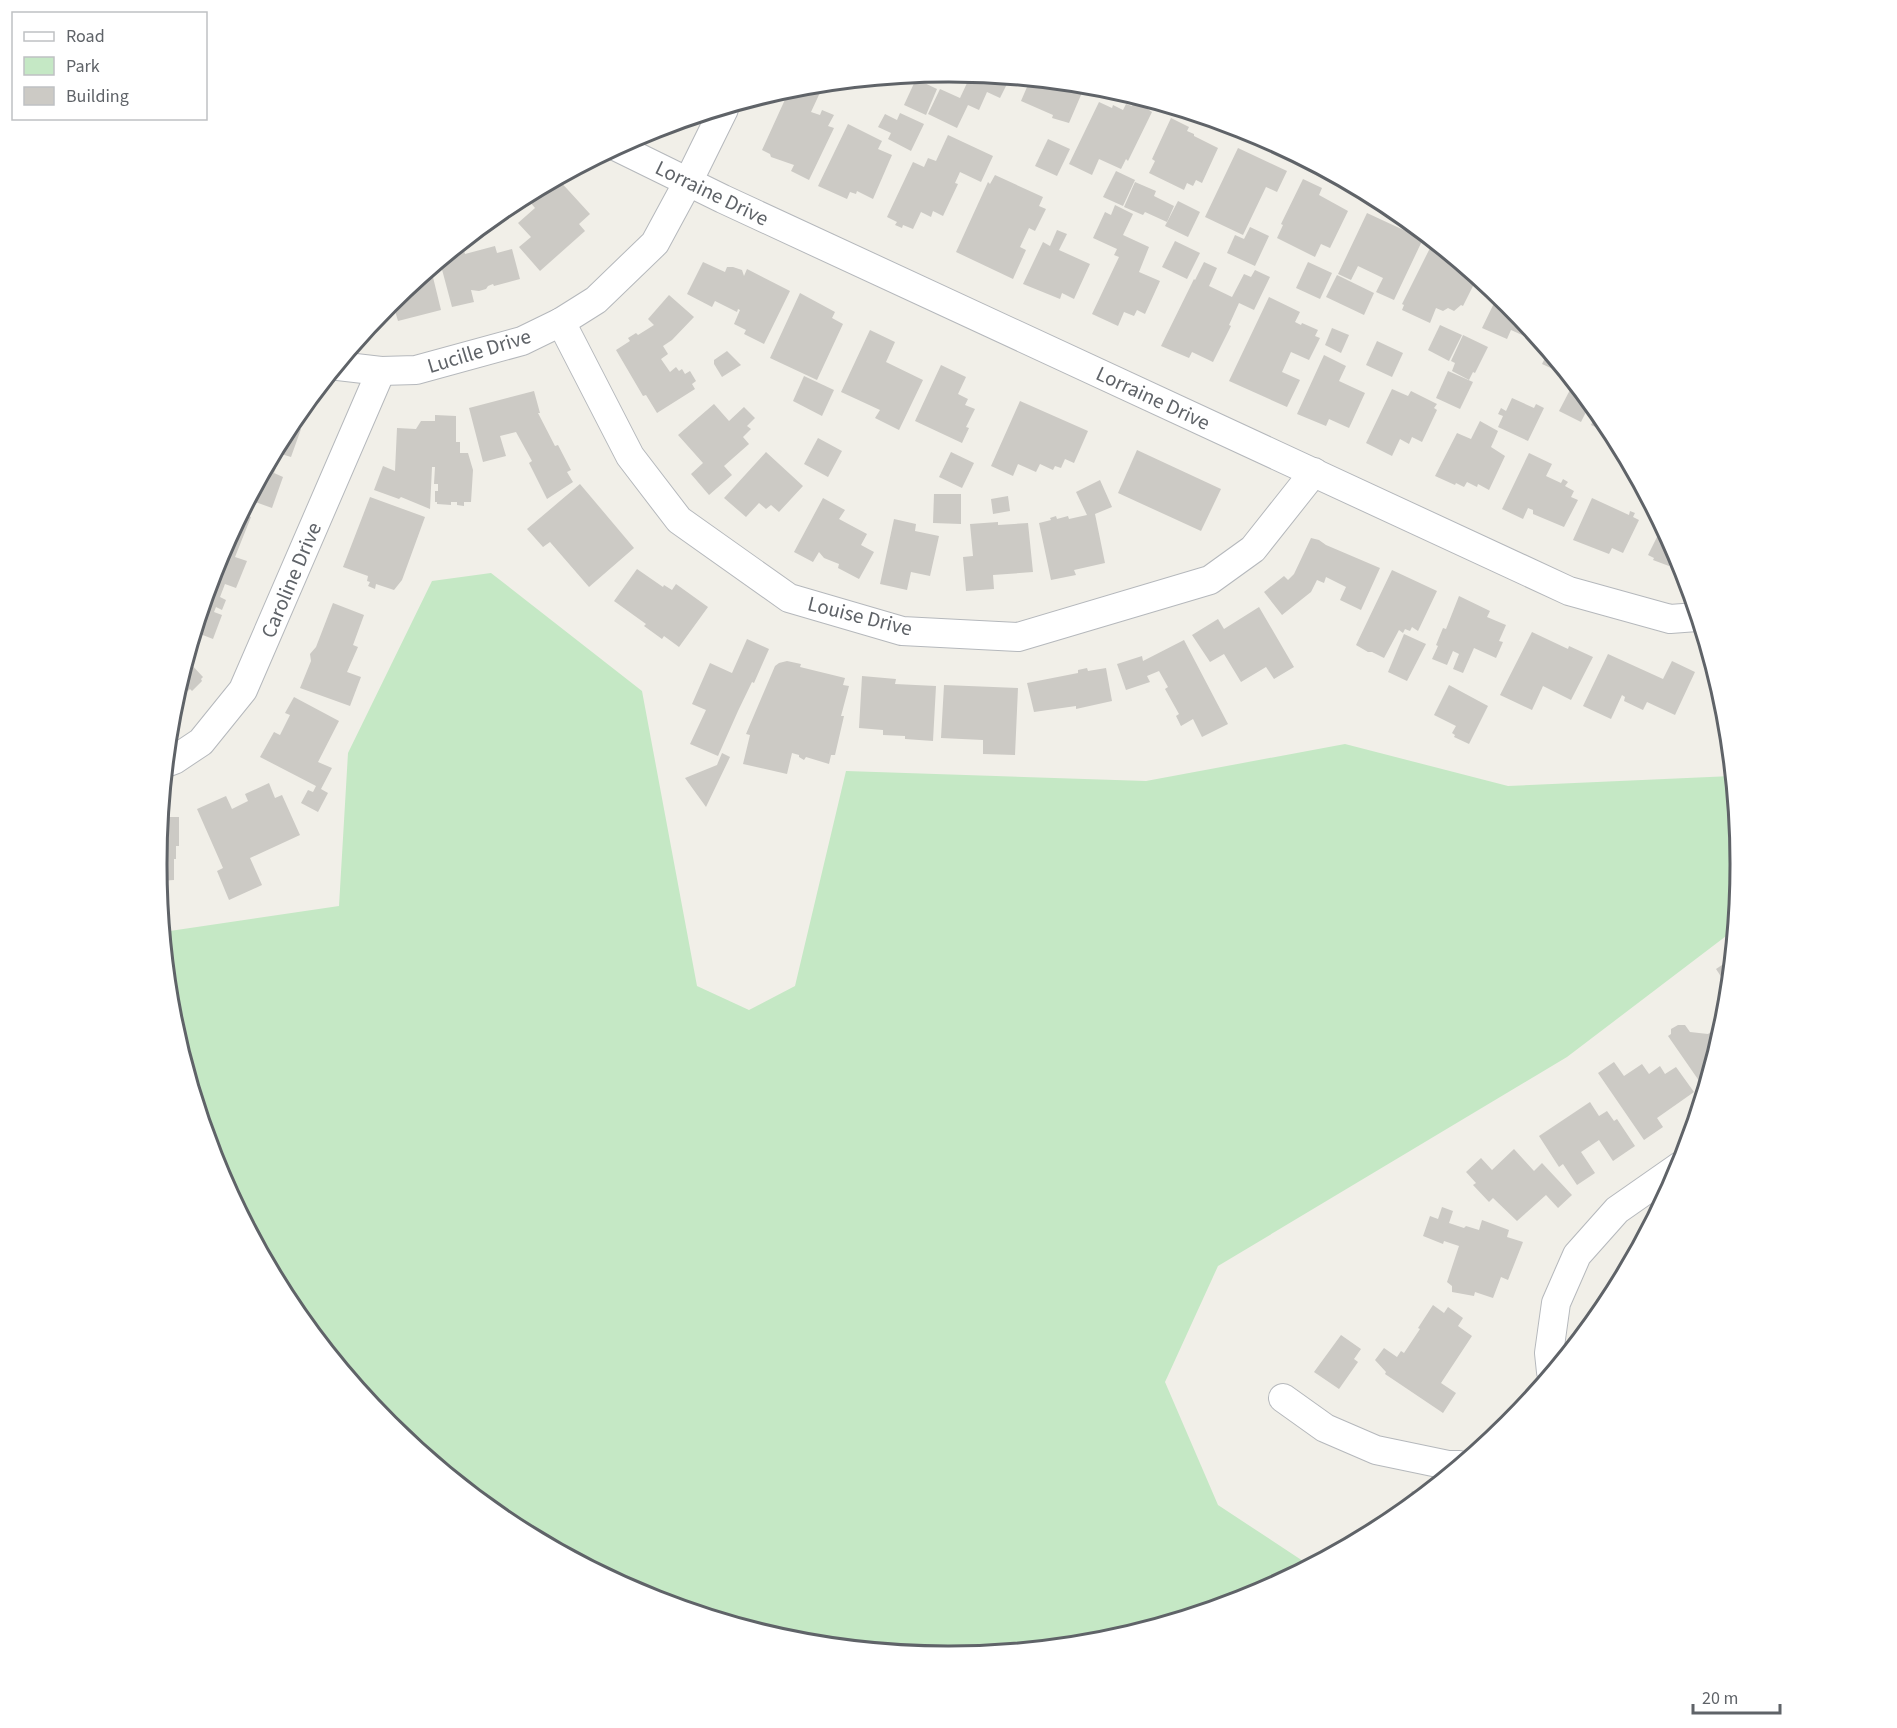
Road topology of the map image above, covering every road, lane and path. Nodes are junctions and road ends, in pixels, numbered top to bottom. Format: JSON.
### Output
{"nodes":[{"id":1,"x":720,"y":117,"type":"edge"},
{"id":2,"x":627,"y":152,"type":"edge"},
{"id":3,"x":688,"y":182,"type":"junction"},
{"id":4,"x":561,"y":322,"type":"junction"},
{"id":5,"x":346,"y":367,"type":"edge"},
{"id":6,"x":381,"y":371,"type":"junction"},
{"id":7,"x":1314,"y":472,"type":"junction"},
{"id":8,"x":1690,"y":617,"type":"edge"},
{"id":9,"x":174,"y":760,"type":"edge"},
{"id":10,"x":1665,"y":1177,"type":"edge"},
{"id":11,"x":1550,"y":1362,"type":"edge"},
{"id":12,"x":1283,"y":1398,"type":"dead end"},
{"id":13,"x":1448,"y":1465,"type":"edge"}],
"edges":[{"from":1,"to":3,"type":"street","name":"Lucille Drive"},
{"from":2,"to":3,"type":"street","name":"Lorraine Drive"},
{"from":3,"to":4,"type":"street","name":"Lucille Drive"},
{"from":3,"to":7,"type":"street","name":"Lorraine Drive"},
{"from":4,"to":6,"type":"street","name":"Lucille Drive"},
{"from":4,"to":7,"type":"street","name":"Louise Drive"},
{"from":5,"to":6,"type":"street","name":"Lucille Drive"},
{"from":6,"to":9,"type":"street","name":"Caroline Drive"},
{"from":7,"to":8,"type":"street","name":"Lorraine Drive"},
{"from":10,"to":11,"type":"street"},
{"from":12,"to":13,"type":"street"}]}
